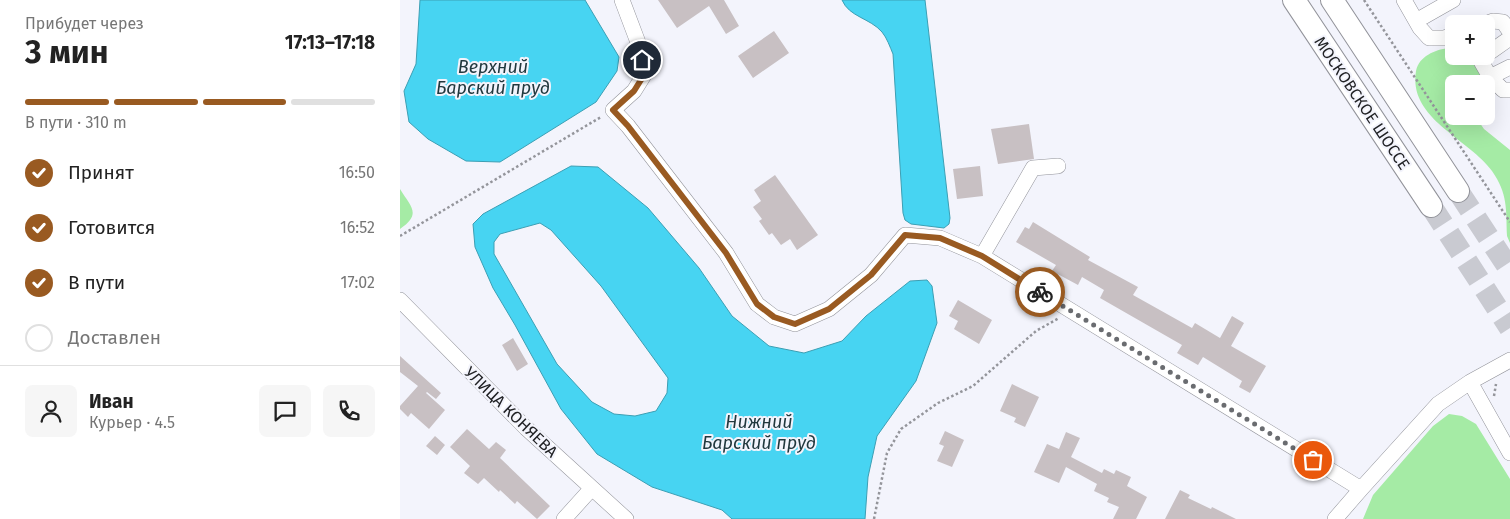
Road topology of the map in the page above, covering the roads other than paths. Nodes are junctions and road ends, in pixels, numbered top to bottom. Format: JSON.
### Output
{"nodes":[{"id":1,"x":622,"y":0,"type":"edge"},
{"id":2,"x":1294,"y":0,"type":"edge"},
{"id":3,"x":1332,"y":0,"type":"edge"},
{"id":4,"x":1404,"y":0,"type":"edge"},
{"id":5,"x":1453,"y":0,"type":"edge"},
{"id":6,"x":1416,"y":21,"type":"junction"},
{"id":7,"x":1495,"y":21,"type":"edge"},
{"id":8,"x":1510,"y":32,"type":"edge"},
{"id":9,"x":1445,"y":38,"type":"edge"},
{"id":10,"x":1510,"y":38,"type":"edge"},
{"id":11,"x":1495,"y":48,"type":"edge"},
{"id":12,"x":1510,"y":67,"type":"edge"},
{"id":13,"x":656,"y":74,"type":"dead end"},
{"id":14,"x":1494,"y":75,"type":"edge"},
{"id":15,"x":1495,"y":82,"type":"edge"},
{"id":16,"x":1510,"y":90,"type":"edge"},
{"id":17,"x":634,"y":91,"type":"junction"},
{"id":18,"x":1058,"y":166,"type":"dead end"},
{"id":19,"x":1458,"y":190,"type":"tunnel mouth"},
{"id":20,"x":1431,"y":206,"type":"tunnel mouth"},
{"id":21,"x":901,"y":228,"type":"dead end"},
{"id":22,"x":940,"y":238,"type":"junction"},
{"id":23,"x":982,"y":256,"type":"junction"},
{"id":24,"x":402,"y":307,"type":"edge"},
{"id":25,"x":1510,"y":360,"type":"edge"},
{"id":26,"x":1470,"y":382,"type":"junction"},
{"id":27,"x":1510,"y":453,"type":"edge"},
{"id":28,"x":592,"y":488,"type":"junction"},
{"id":29,"x":1360,"y":489,"type":"junction"},
{"id":30,"x":564,"y":519,"type":"edge"},
{"id":31,"x":626,"y":519,"type":"edge"},
{"id":32,"x":1335,"y":519,"type":"edge"}],
"edges":[{"from":1,"to":17,"type":"street"},
{"from":2,"to":20,"type":"highway","name":"МОСКОВСКОЕ ШОССЕ"},
{"from":3,"to":19,"type":"highway","name":"МОСКОВСКОЕ ШОССЕ"},
{"from":4,"to":6,"type":"street"},
{"from":5,"to":6,"type":"street"},
{"from":6,"to":9,"type":"street"},
{"from":7,"to":8,"type":"street"},
{"from":10,"to":11,"type":"street"},
{"from":12,"to":14,"type":"street"},
{"from":13,"to":17,"type":"street"},
{"from":15,"to":16,"type":"street"},
{"from":17,"to":22,"type":"street"},
{"from":18,"to":23,"type":"street"},
{"from":21,"to":22,"type":"street"},
{"from":22,"to":23,"type":"street"},
{"from":23,"to":29,"type":"street"},
{"from":24,"to":28,"type":"street","name":"УЛИЦА КОНЯЕВА"},
{"from":25,"to":26,"type":"street"},
{"from":26,"to":27,"type":"street"},
{"from":26,"to":29,"type":"street"},
{"from":28,"to":30,"type":"street"},
{"from":28,"to":31,"type":"street","name":"УЛИЦА КОНЯЕВА"},
{"from":29,"to":32,"type":"street"}]}
